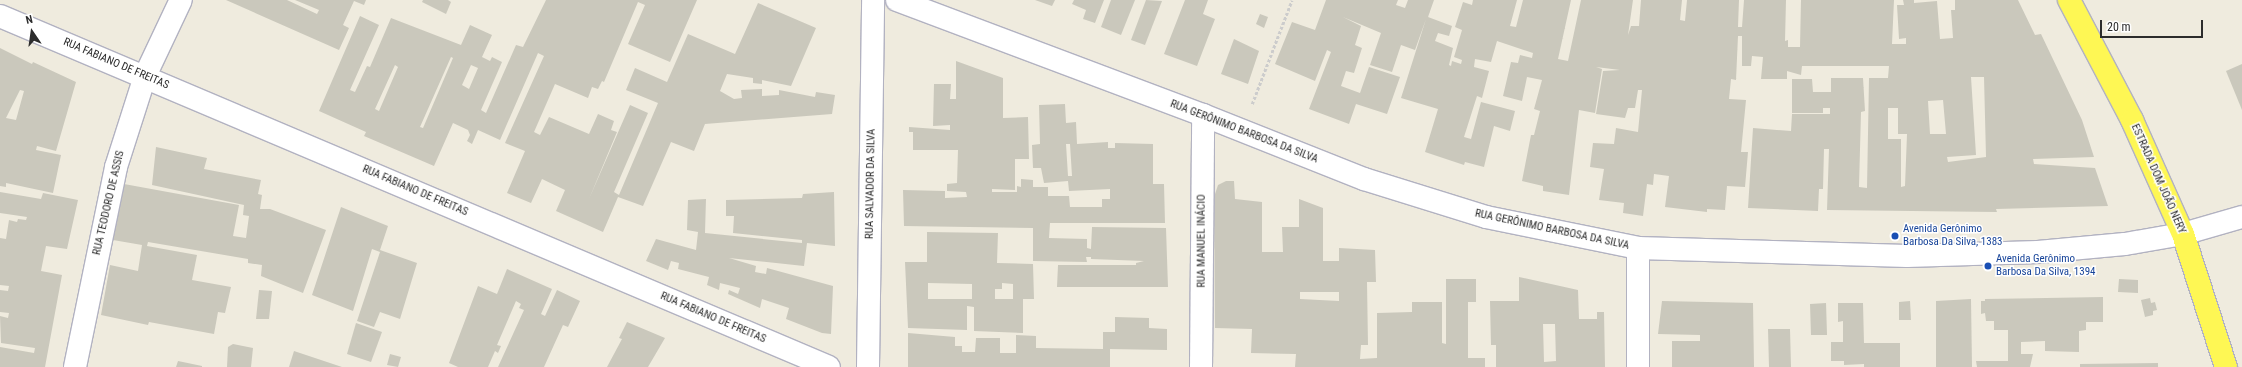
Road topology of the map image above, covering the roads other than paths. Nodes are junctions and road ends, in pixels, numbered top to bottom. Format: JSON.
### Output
{"nodes":[{"id":1,"x":180,"y":0,"type":"edge"},
{"id":2,"x":873,"y":0,"type":"edge"},
{"id":3,"x":897,"y":0,"type":"edge"},
{"id":4,"x":2069,"y":0,"type":"edge"},
{"id":5,"x":0,"y":16,"type":"edge"},
{"id":6,"x":145,"y":76,"type":"junction"},
{"id":7,"x":1203,"y":115,"type":"junction"},
{"id":8,"x":2242,"y":217,"type":"edge"},
{"id":9,"x":2182,"y":234,"type":"junction"},
{"id":10,"x":1638,"y":248,"type":"junction"},
{"id":11,"x":75,"y":367,"type":"edge"},
{"id":12,"x":829,"y":367,"type":"edge"},
{"id":13,"x":868,"y":367,"type":"edge"},
{"id":14,"x":1201,"y":367,"type":"edge"},
{"id":15,"x":1638,"y":367,"type":"edge"},
{"id":16,"x":2226,"y":367,"type":"edge"}],
"edges":[{"from":1,"to":6,"type":"street","name":"RUA TEODORO DE ASSIS"},
{"from":2,"to":13,"type":"street","name":"RUA SALVADOR DA SILVA"},
{"from":3,"to":7,"type":"street","name":"RUA GERÔNIMO BARBOSA DA SILVA"},
{"from":4,"to":9,"type":"main road","name":"ESTRADA DOM JOÃO NERY"},
{"from":5,"to":6,"type":"street","name":"RUA FABIANO DE FREITAS"},
{"from":6,"to":11,"type":"street","name":"RUA TEODORO DE ASSIS"},
{"from":6,"to":12,"type":"street","name":"RUA FABIANO DE FREITAS"},
{"from":7,"to":10,"type":"street","name":"RUA GERÔNIMO BARBOSA DA SILVA"},
{"from":7,"to":14,"type":"street","name":"RUA MANUEL INÁCIO"},
{"from":8,"to":9,"type":"street","name":"RUA GERÔNIMO BARBOSA DA SILVA"},
{"from":9,"to":10,"type":"street","name":"RUA GERÔNIMO BARBOSA DA SILVA"},
{"from":9,"to":16,"type":"main road","name":"ESTRADA DOM JOÃO NERY"},
{"from":10,"to":15,"type":"street"}]}
